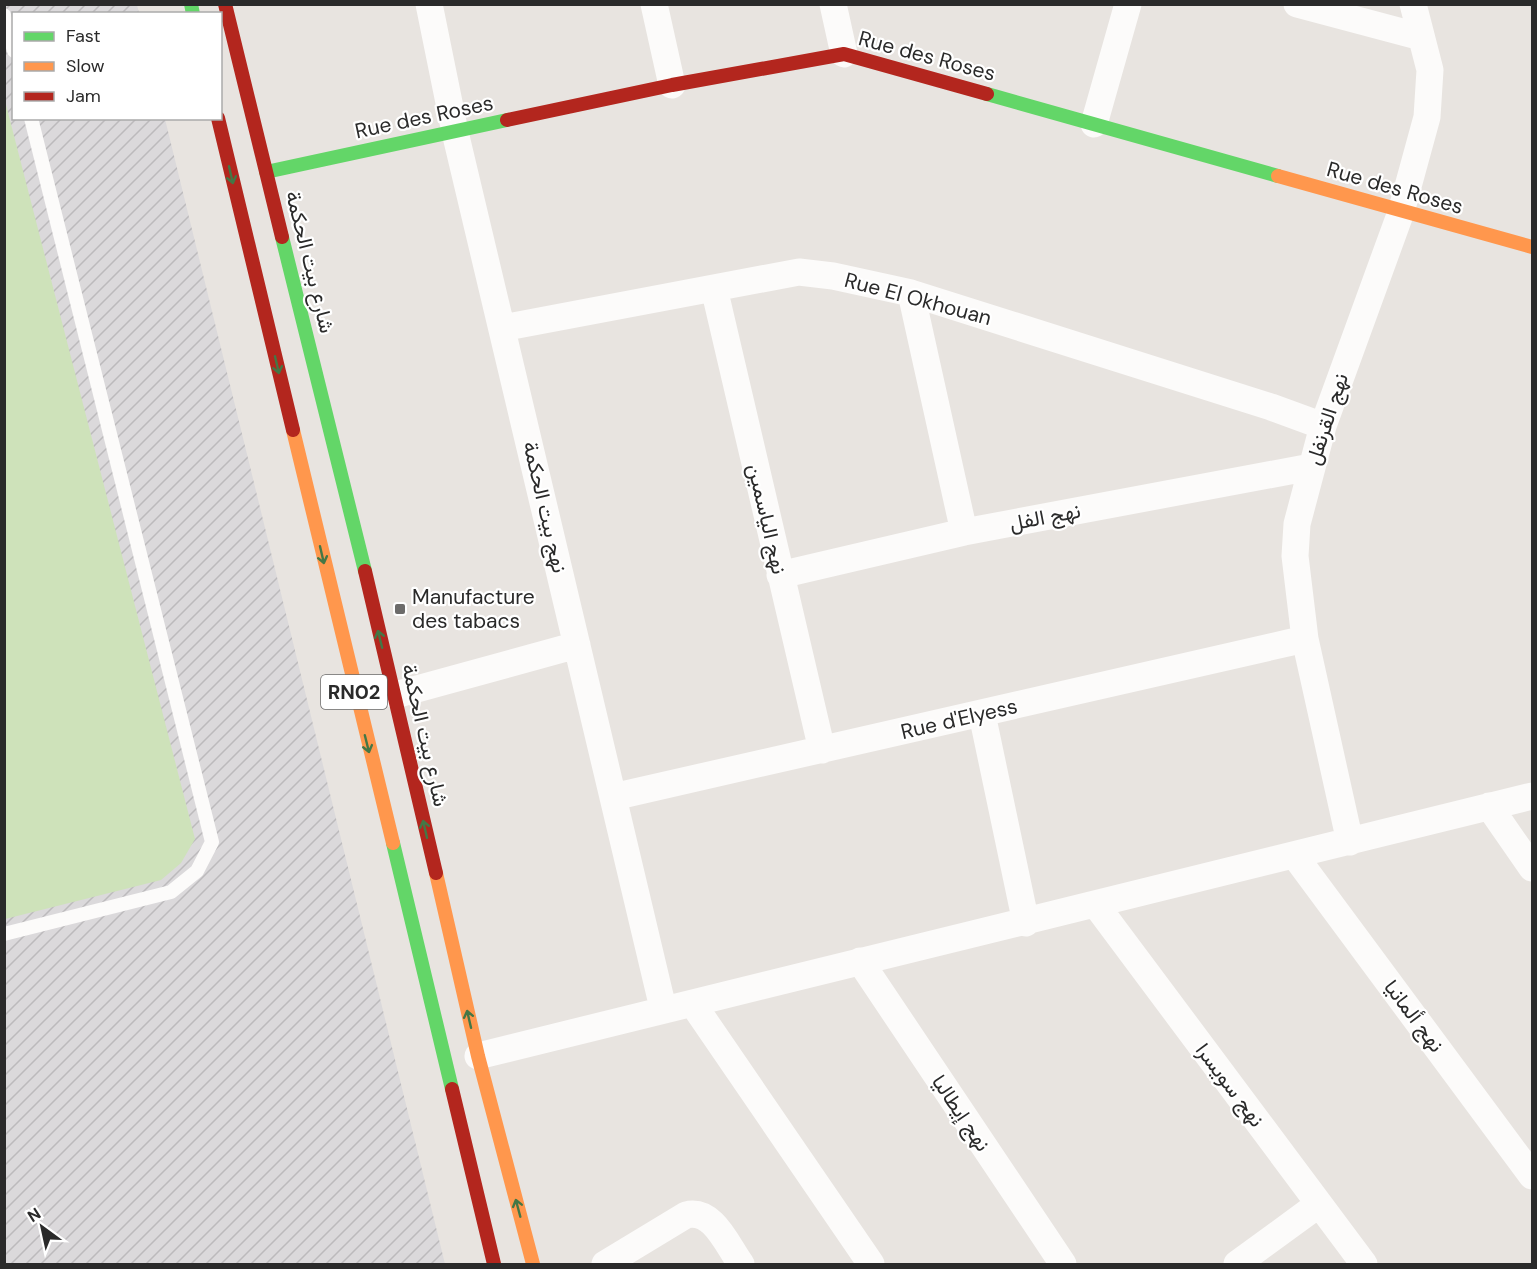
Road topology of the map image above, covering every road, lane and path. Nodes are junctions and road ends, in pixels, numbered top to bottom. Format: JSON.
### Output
{"nodes":[{"id":1,"x":225,"y":4,"type":"edge"},
{"id":2,"x":429,"y":4,"type":"edge"},
{"id":3,"x":654,"y":4,"type":"edge"},
{"id":4,"x":833,"y":4,"type":"edge"},
{"id":5,"x":1128,"y":4,"type":"edge"},
{"id":6,"x":1298,"y":4,"type":"edge"},
{"id":7,"x":1413,"y":4,"type":"edge"},
{"id":8,"x":4,"y":15,"type":"edge"},
{"id":9,"x":1421,"y":37,"type":"junction"},
{"id":10,"x":12,"y":44,"type":"edge"},
{"id":11,"x":844,"y":54,"type":"junction"},
{"id":12,"x":672,"y":85,"type":"junction"},
{"id":13,"x":32,"y":120,"type":"edge"},
{"id":14,"x":218,"y":120,"type":"edge"},
{"id":15,"x":1094,"y":124,"type":"junction"},
{"id":16,"x":455,"y":132,"type":"junction"},
{"id":17,"x":266,"y":172,"type":"junction"},
{"id":18,"x":1401,"y":212,"type":"junction"},
{"id":19,"x":1533,"y":247,"type":"edge"},
{"id":20,"x":714,"y":288,"type":"junction"},
{"id":21,"x":911,"y":292,"type":"junction"},
{"id":22,"x":502,"y":328,"type":"junction"},
{"id":23,"x":1323,"y":426,"type":"junction"},
{"id":24,"x":1311,"y":467,"type":"junction"},
{"id":25,"x":964,"y":532,"type":"junction"},
{"id":26,"x":780,"y":575,"type":"junction"},
{"id":27,"x":1305,"y":639,"type":"junction"},
{"id":28,"x":577,"y":645,"type":"junction"},
{"id":29,"x":395,"y":695,"type":"junction"},
{"id":30,"x":982,"y":714,"type":"junction"},
{"id":31,"x":822,"y":750,"type":"junction"},
{"id":32,"x":1533,"y":796,"type":"edge"},
{"id":33,"x":613,"y":797,"type":"junction"},
{"id":34,"x":1489,"y":806,"type":"junction"},
{"id":35,"x":1350,"y":842,"type":"junction"},
{"id":36,"x":1295,"y":856,"type":"junction"},
{"id":37,"x":1533,"y":868,"type":"edge"},
{"id":38,"x":1095,"y":904,"type":"junction"},
{"id":39,"x":1026,"y":923,"type":"junction"},
{"id":40,"x":4,"y":934,"type":"edge"},
{"id":41,"x":860,"y":961,"type":"junction"},
{"id":42,"x":693,"y":1004,"type":"junction"},
{"id":43,"x":663,"y":1008,"type":"junction"},
{"id":44,"x":478,"y":1056,"type":"junction"},
{"id":45,"x":1533,"y":1176,"type":"edge"},
{"id":46,"x":1319,"y":1204,"type":"junction"},
{"id":47,"x":494,"y":1264,"type":"edge"},
{"id":48,"x":533,"y":1264,"type":"edge"},
{"id":49,"x":605,"y":1264,"type":"edge"},
{"id":50,"x":741,"y":1264,"type":"edge"},
{"id":51,"x":871,"y":1264,"type":"edge"},
{"id":52,"x":1063,"y":1264,"type":"edge"},
{"id":53,"x":1237,"y":1264,"type":"edge"},
{"id":54,"x":1364,"y":1264,"type":"edge"}],
"edges":[{"from":1,"to":17,"type":"main road","name":"شارع بيت الحكمة","number":"RN02"},
{"from":2,"to":16,"type":"street","name":"نهج بيت الحكمة"},
{"from":3,"to":12,"type":"street"},
{"from":4,"to":11,"type":"street"},
{"from":5,"to":15,"type":"street"},
{"from":6,"to":9,"type":"street"},
{"from":7,"to":9,"type":"street","name":"نهج القرنفل"},
{"from":8,"to":10,"type":"lane"},
{"from":9,"to":18,"type":"street","name":"نهج القرنفل"},
{"from":11,"to":12,"type":"main road","name":"Rue des Roses"},
{"from":11,"to":15,"type":"main road","name":"Rue des Roses"},
{"from":12,"to":16,"type":"main road","name":"Rue des Roses"},
{"from":13,"to":40,"type":"lane"},
{"from":14,"to":47,"type":"main road","number":"RN02","one_way":true},
{"from":15,"to":18,"type":"main road","name":"Rue des Roses"},
{"from":16,"to":17,"type":"main road","name":"Rue des Roses"},
{"from":16,"to":22,"type":"street","name":"نهج بيت الحكمة"},
{"from":29,"to":17,"type":"main road","name":"شارع بيت الحكمة","number":"RN02","one_way":true},
{"from":18,"to":19,"type":"main road","name":"Rue des Roses"},
{"from":18,"to":23,"type":"street","name":"نهج القرنفل"},
{"from":20,"to":21,"type":"street","name":"Rue El Okhouan"},
{"from":20,"to":22,"type":"street","name":"Rue El Okhouan"},
{"from":20,"to":26,"type":"street","name":"نهج الياسمين"},
{"from":21,"to":23,"type":"street","name":"Rue El Okhouan"},
{"from":21,"to":25,"type":"street"},
{"from":22,"to":28,"type":"street","name":"نهج بيت الحكمة"},
{"from":23,"to":24,"type":"street","name":"نهج القرنفل"},
{"from":24,"to":25,"type":"street","name":"نهج الفل"},
{"from":24,"to":27,"type":"street","name":"نهج القرنفل"},
{"from":25,"to":26,"type":"street","name":"نهج الفل"},
{"from":26,"to":31,"type":"street","name":"نهج الياسمين"},
{"from":27,"to":30,"type":"street","name":"Rue d'Elyess"},
{"from":27,"to":35,"type":"street","name":"نهج القرنفل"},
{"from":28,"to":29,"type":"street"},
{"from":28,"to":33,"type":"street","name":"نهج بيت الحكمة"},
{"from":44,"to":29,"type":"main road","name":"شارع بيت الحكمة","number":"RN02","one_way":true},
{"from":30,"to":31,"type":"street","name":"Rue d'Elyess"},
{"from":30,"to":39,"type":"street"},
{"from":31,"to":33,"type":"street","name":"Rue d'Elyess"},
{"from":32,"to":34,"type":"street"},
{"from":33,"to":43,"type":"street","name":"نهج بيت الحكمة"},
{"from":34,"to":35,"type":"street"},
{"from":34,"to":37,"type":"street"},
{"from":35,"to":36,"type":"street"},
{"from":36,"to":38,"type":"street"},
{"from":36,"to":45,"type":"street","name":"نهج ألمانيا"},
{"from":38,"to":39,"type":"street"},
{"from":38,"to":46,"type":"street","name":"نهج سويسرا"},
{"from":39,"to":41,"type":"street"},
{"from":41,"to":42,"type":"street"},
{"from":41,"to":52,"type":"street","name":"نهج إيطاليا"},
{"from":42,"to":43,"type":"street"},
{"from":42,"to":51,"type":"street"},
{"from":43,"to":44,"type":"street"},
{"from":48,"to":44,"type":"main road","name":"شارع بيت الحكمة","number":"RN02","one_way":true},
{"from":46,"to":53,"type":"street"},
{"from":46,"to":54,"type":"street","name":"نهج سويسرا"},
{"from":49,"to":50,"type":"street"}]}
